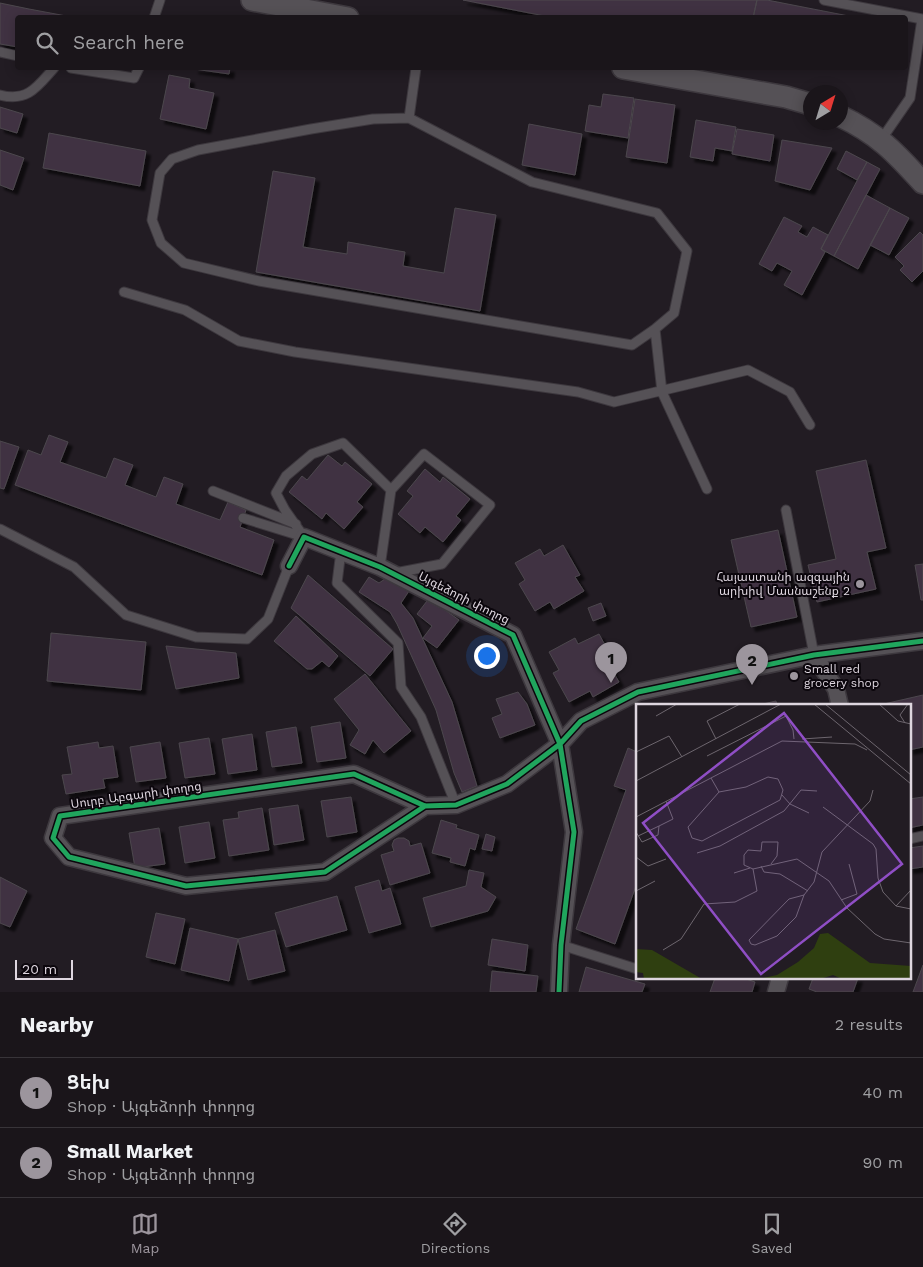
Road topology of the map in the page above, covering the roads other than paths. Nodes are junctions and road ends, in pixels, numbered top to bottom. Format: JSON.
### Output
{"nodes":[{"id":1,"x":160,"y":0,"type":"edge"},
{"id":2,"x":252,"y":0,"type":"edge"},
{"id":3,"x":824,"y":0,"type":"edge"},
{"id":4,"x":155,"y":15,"type":"edge"},
{"id":5,"x":332,"y":15,"type":"edge"},
{"id":6,"x":901,"y":15,"type":"edge"},
{"id":7,"x":908,"y":16,"type":"edge"},
{"id":8,"x":0,"y":52,"type":"edge"},
{"id":9,"x":15,"y":55,"type":"edge"},
{"id":10,"x":52,"y":70,"type":"edge"},
{"id":11,"x":84,"y":70,"type":"edge"},
{"id":12,"x":138,"y":70,"type":"edge"},
{"id":13,"x":416,"y":70,"type":"edge"},
{"id":14,"x":634,"y":70,"type":"edge"},
{"id":15,"x":0,"y":95,"type":"edge"},
{"id":16,"x":803,"y":102,"type":"edge"},
{"id":17,"x":409,"y":118,"type":"junction"},
{"id":18,"x":848,"y":120,"type":"edge"},
{"id":19,"x":882,"y":140,"type":"junction"},
{"id":20,"x":900,"y":158,"type":"junction"},
{"id":21,"x":923,"y":168,"type":"edge"},
{"id":22,"x":923,"y":183,"type":"edge"},
{"id":23,"x":124,"y":292,"type":"dead end"},
{"id":24,"x":656,"y":330,"type":"junction"},
{"id":25,"x":662,"y":392,"type":"junction"},
{"id":26,"x":810,"y":425,"type":"dead end"},
{"id":27,"x":707,"y":489,"type":"dead end"},
{"id":28,"x":391,"y":490,"type":"junction"},
{"id":29,"x":213,"y":491,"type":"dead end"},
{"id":30,"x":786,"y":510,"type":"dead end"},
{"id":31,"x":243,"y":518,"type":"dead end"},
{"id":32,"x":0,"y":529,"type":"edge"},
{"id":33,"x":300,"y":530,"type":"junction"},
{"id":34,"x":341,"y":551,"type":"junction"},
{"id":35,"x":289,"y":566,"type":"joint"},
{"id":36,"x":386,"y":570,"type":"junction"},
{"id":37,"x":923,"y":641,"type":"edge"},
{"id":38,"x":814,"y":655,"type":"junction"},
{"id":39,"x":840,"y":704,"type":"edge"},
{"id":40,"x":560,"y":744,"type":"junction"},
{"id":41,"x":456,"y":805,"type":"junction"},
{"id":42,"x":425,"y":806,"type":"junction"},
{"id":43,"x":923,"y":836,"type":"edge"},
{"id":44,"x":910,"y":839,"type":"edge"},
{"id":45,"x":561,"y":945,"type":"junction"},
{"id":46,"x":636,"y":970,"type":"edge"},
{"id":47,"x":560,"y":992,"type":"edge"}],
"edges":[{"from":1,"to":4,"type":"lane"},
{"from":2,"to":5,"type":"street"},
{"from":3,"to":6,"type":"lane"},
{"from":7,"to":19,"type":"lane"},
{"from":8,"to":9,"type":"lane"},
{"from":10,"to":15,"type":"lane"},
{"from":11,"to":12,"type":"lane"},
{"from":13,"to":17,"type":"lane"},
{"from":14,"to":16,"type":"street"},
{"from":17,"to":24,"type":"lane"},
{"from":17,"to":24,"type":"lane"},
{"from":18,"to":19,"type":"street"},
{"from":19,"to":20,"type":"street"},
{"from":20,"to":21,"type":"street"},
{"from":20,"to":22,"type":"street"},
{"from":23,"to":25,"type":"lane"},
{"from":24,"to":25,"type":"lane"},
{"from":25,"to":26,"type":"lane"},
{"from":25,"to":27,"type":"lane"},
{"from":28,"to":33,"type":"lane"},
{"from":28,"to":36,"type":"lane"},
{"from":28,"to":36,"type":"lane"},
{"from":29,"to":33,"type":"lane"},
{"from":30,"to":38,"type":"lane"},
{"from":31,"to":33,"type":"lane"},
{"from":32,"to":35,"type":"lane"},
{"from":33,"to":34,"type":"street","name":"Այգեձորի փողոց"},
{"from":33,"to":35,"type":"street"},
{"from":34,"to":36,"type":"street","name":"Այգեձորի փողոց"},
{"from":34,"to":41,"type":"lane"},
{"from":36,"to":40,"type":"street","name":"Այգեձորի փողոց"},
{"from":37,"to":38,"type":"street"},
{"from":38,"to":39,"type":"street"},
{"from":38,"to":40,"type":"street"},
{"from":40,"to":41,"type":"street","name":"Սուրբ Աբգարի փողոց"},
{"from":40,"to":45,"type":"street","name":"Այգեձորի փողոց"},
{"from":41,"to":42,"type":"street","name":"Սուրբ Աբգարի փողոց"},
{"from":42,"to":42,"type":"street","name":"Սուրբ Աբգարի փողոց"},
{"from":43,"to":44,"type":"lane"},
{"from":45,"to":46,"type":"lane"},
{"from":45,"to":47,"type":"street","name":"Այգեձորի փողոց"}]}
